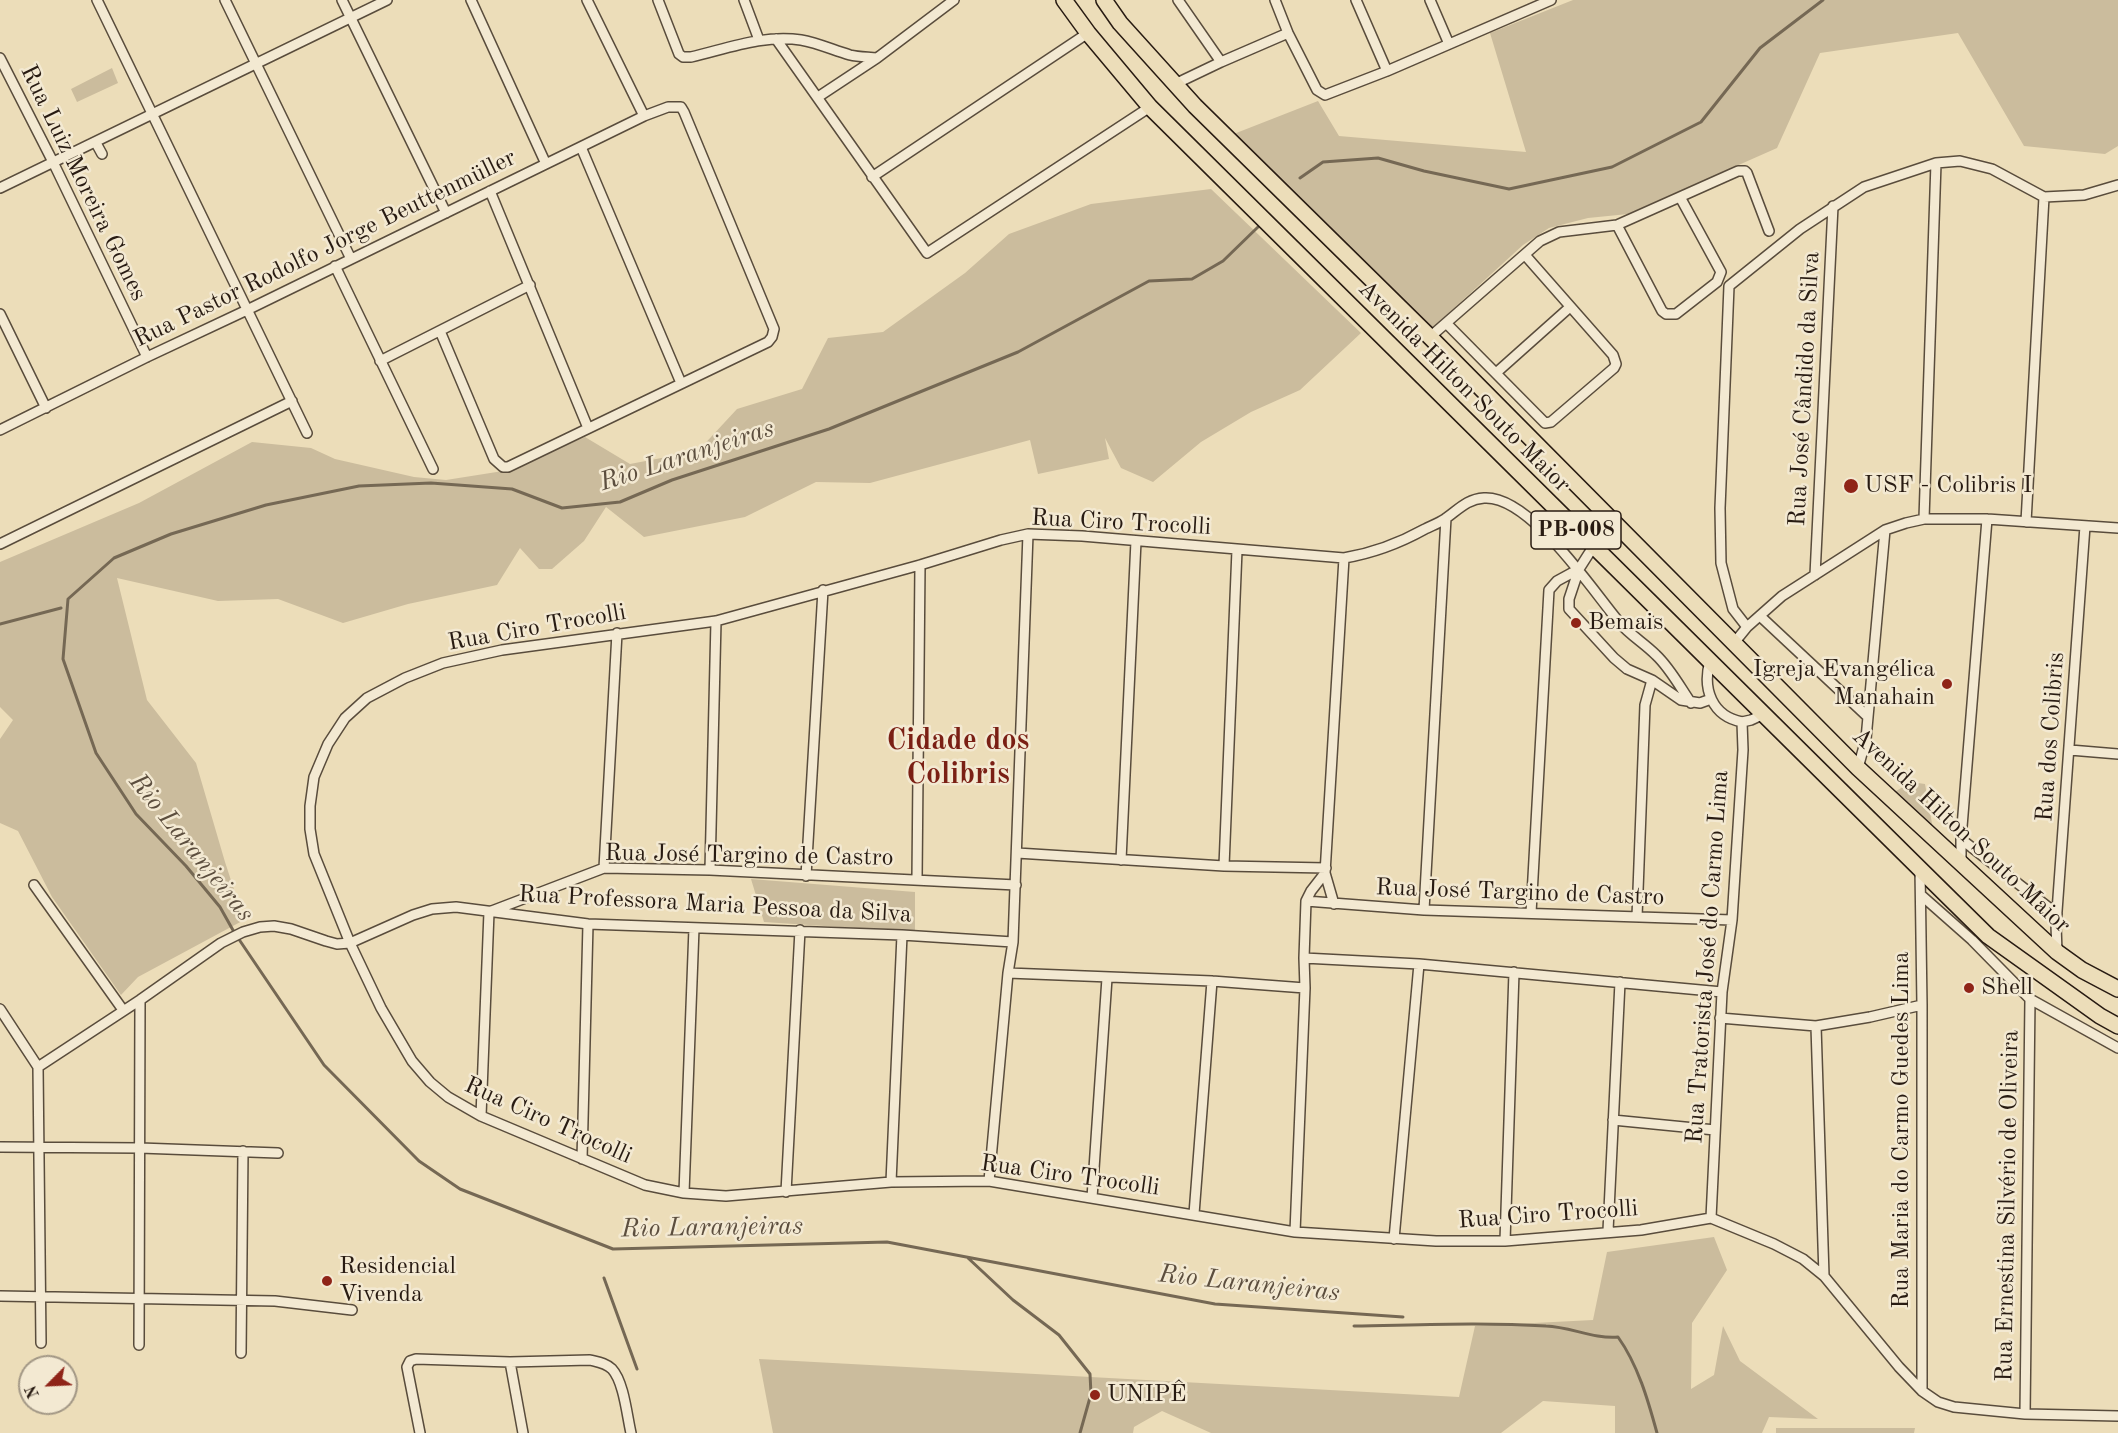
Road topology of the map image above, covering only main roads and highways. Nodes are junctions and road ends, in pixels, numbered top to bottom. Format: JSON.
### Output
{"nodes":[{"id":1,"x":1064,"y":0,"type":"edge"},
{"id":2,"x":1104,"y":0,"type":"edge"},
{"id":3,"x":1844,"y":753,"type":"junction"},
{"id":4,"x":1809,"y":758,"type":"junction"},
{"id":5,"x":1878,"y":787,"type":"junction"},
{"id":6,"x":1846,"y":795,"type":"junction"},
{"id":7,"x":2118,"y":989,"type":"edge"},
{"id":8,"x":2118,"y":1026,"type":"edge"}],
"edges":[{"from":1,"to":4,"type":"main road","name":"Avenida Hilton Souto Maior","number":"PB-008"},
{"from":2,"to":3,"type":"main road","name":"Avenida Hilton Souto Maior","number":"PB-008"},
{"from":3,"to":4,"type":"main road"},
{"from":3,"to":5,"type":"main road","name":"Avenida Hilton Souto Maior","number":"PB-008"},
{"from":4,"to":6,"type":"main road","name":"Avenida Hilton Souto Maior","number":"PB-008"},
{"from":5,"to":6,"type":"main road"},
{"from":5,"to":7,"type":"main road","name":"Avenida Hilton Souto Maior","number":"PB-008"},
{"from":6,"to":8,"type":"main road","name":"Avenida Hilton Souto Maior","number":"PB-008"}]}
